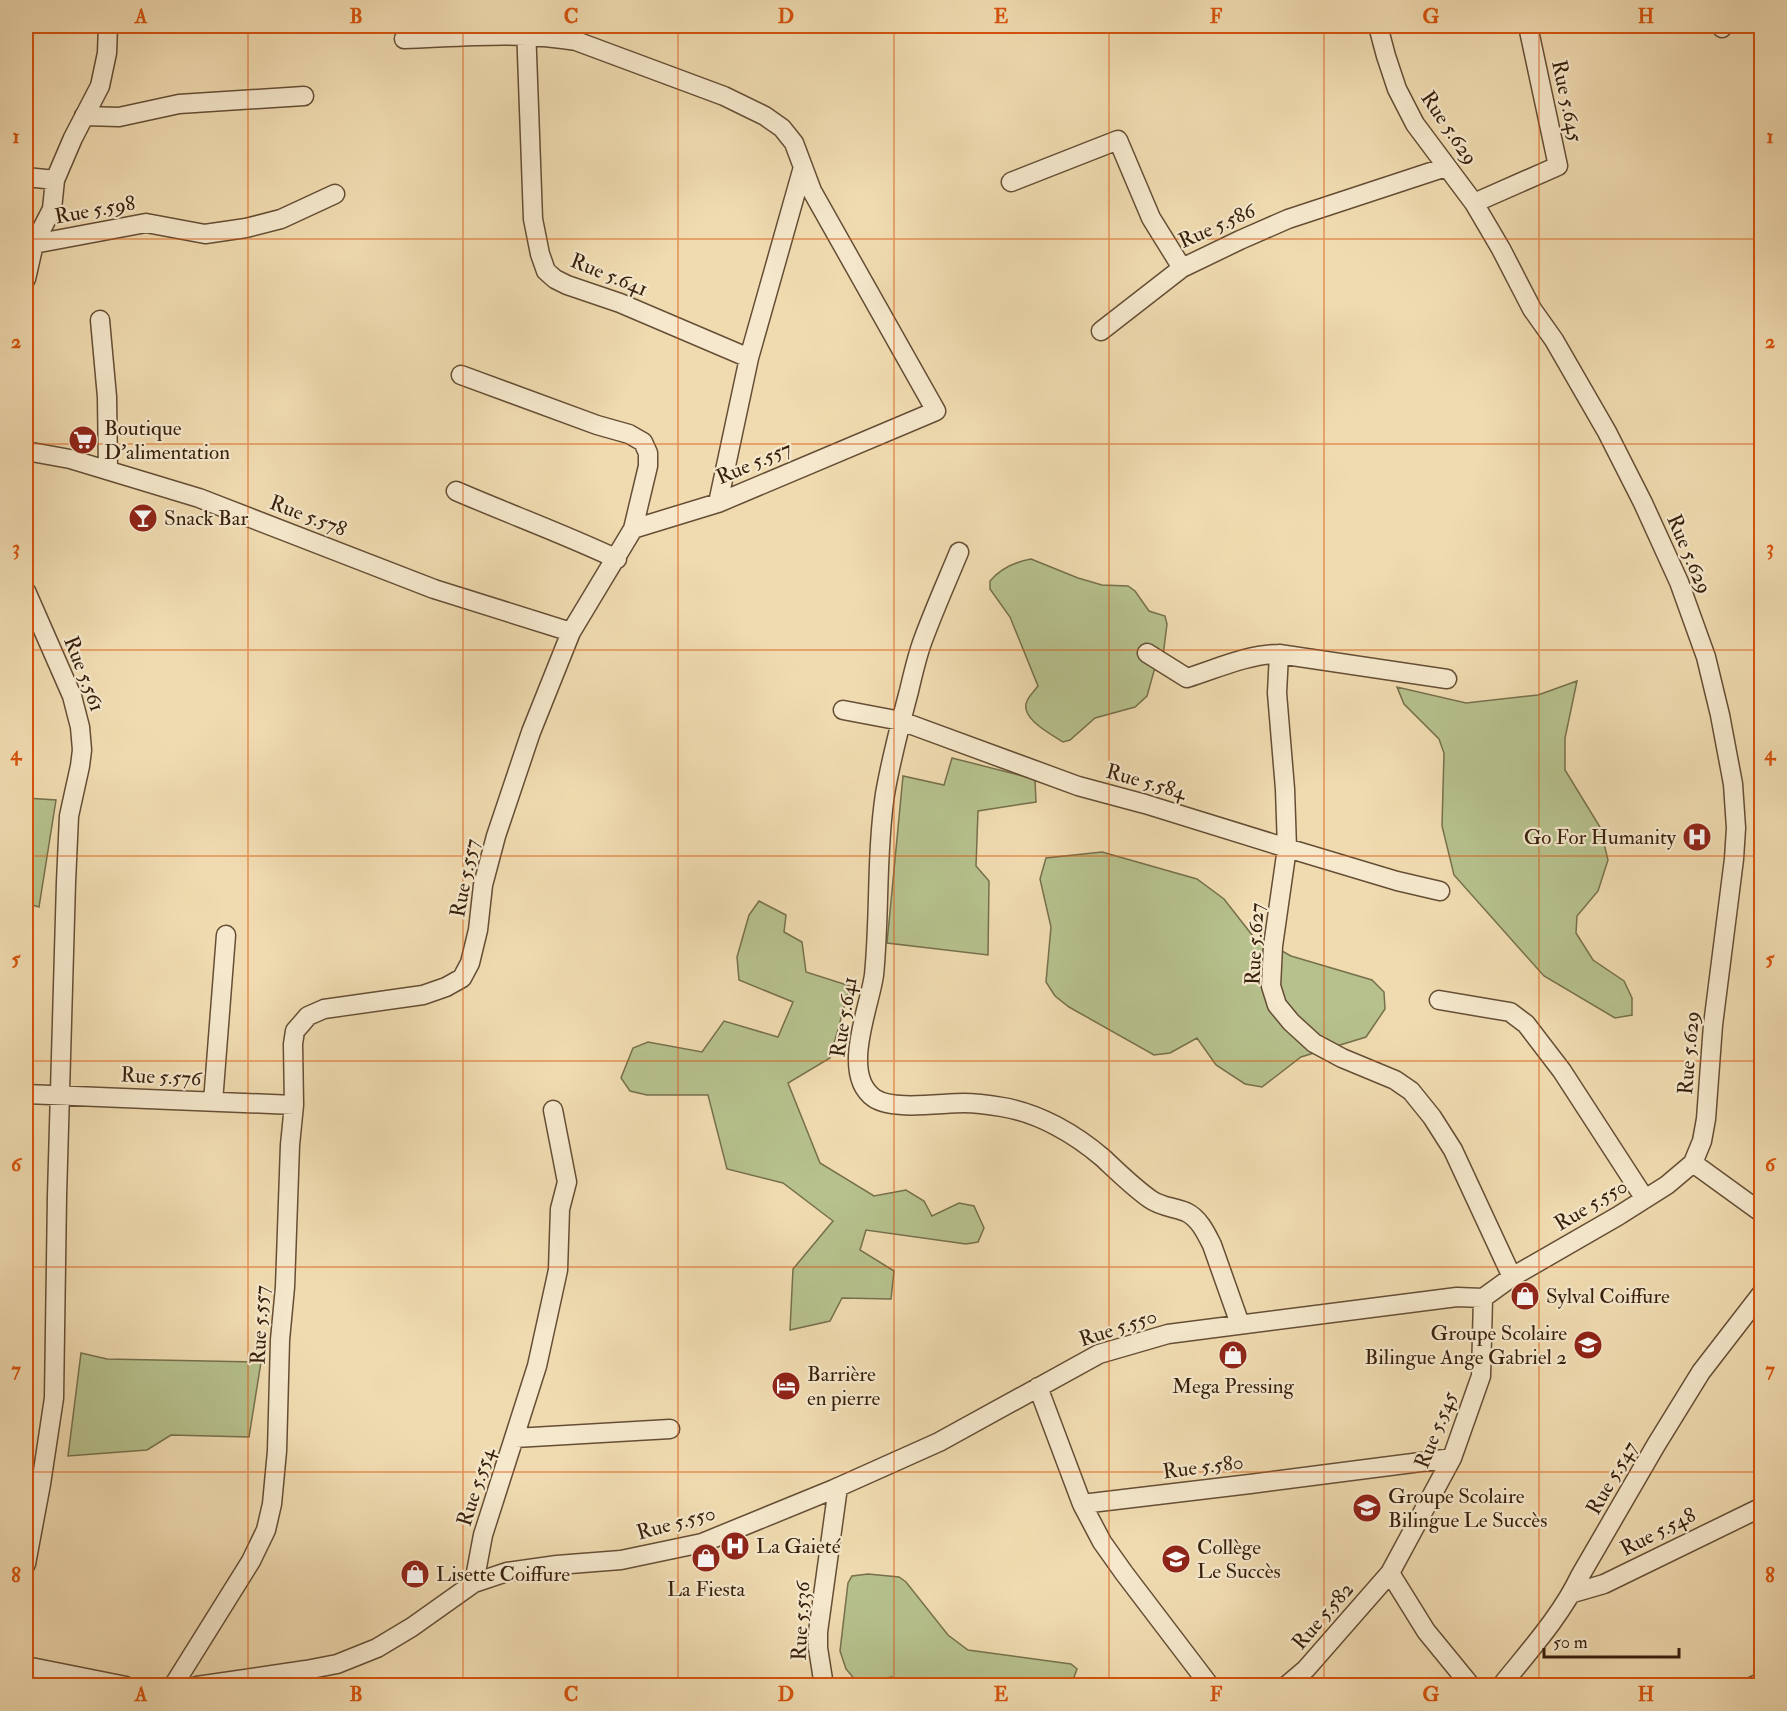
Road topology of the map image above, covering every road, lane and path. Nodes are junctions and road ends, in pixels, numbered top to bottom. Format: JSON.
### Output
{"nodes":[{"id":1,"x":108,"y":26,"type":"edge"},
{"id":2,"x":1378,"y":26,"type":"edge"},
{"id":3,"x":1528,"y":26,"type":"edge"},
{"id":4,"x":526,"y":30,"type":"edge"},
{"id":5,"x":404,"y":39,"type":"dead end"},
{"id":6,"x":304,"y":96,"type":"dead end"},
{"id":7,"x":84,"y":116,"type":"junction"},
{"id":8,"x":1446,"y":166,"type":"junction"},
{"id":9,"x":803,"y":167,"type":"junction"},
{"id":10,"x":26,"y":177,"type":"edge"},
{"id":11,"x":55,"y":180,"type":"junction"},
{"id":12,"x":1011,"y":182,"type":"dead end"},
{"id":13,"x":335,"y":194,"type":"dead end"},
{"id":14,"x":1474,"y":203,"type":"junction"},
{"id":15,"x":34,"y":244,"type":"junction"},
{"id":16,"x":1182,"y":268,"type":"junction"},
{"id":17,"x":26,"y":279,"type":"edge"},
{"id":18,"x":100,"y":320,"type":"dead end"},
{"id":19,"x":1101,"y":331,"type":"dead end"},
{"id":20,"x":749,"y":358,"type":"junction"},
{"id":21,"x":461,"y":375,"type":"dead end"},
{"id":22,"x":26,"y":451,"type":"edge"},
{"id":23,"x":108,"y":470,"type":"junction"},
{"id":24,"x":456,"y":491,"type":"dead end"},
{"id":25,"x":718,"y":503,"type":"junction"},
{"id":26,"x":633,"y":529,"type":"junction"},
{"id":27,"x":959,"y":552,"type":"dead end"},
{"id":28,"x":617,"y":559,"type":"junction"},
{"id":29,"x":26,"y":591,"type":"edge"},
{"id":30,"x":571,"y":632,"type":"junction"},
{"id":31,"x":1147,"y":653,"type":"dead end"},
{"id":32,"x":1279,"y":654,"type":"junction"},
{"id":33,"x":1447,"y":679,"type":"dead end"},
{"id":34,"x":843,"y":710,"type":"dead end"},
{"id":35,"x":901,"y":721,"type":"junction"},
{"id":36,"x":1287,"y":848,"type":"junction"},
{"id":37,"x":1440,"y":891,"type":"dead end"},
{"id":38,"x":226,"y":935,"type":"dead end"},
{"id":39,"x":1439,"y":1000,"type":"dead end"},
{"id":40,"x":26,"y":1094,"type":"edge"},
{"id":41,"x":59,"y":1095,"type":"junction"},
{"id":42,"x":213,"y":1102,"type":"junction"},
{"id":43,"x":294,"y":1105,"type":"junction"},
{"id":44,"x":553,"y":1110,"type":"dead end"},
{"id":45,"x":1693,"y":1163,"type":"junction"},
{"id":46,"x":1645,"y":1198,"type":"junction"},
{"id":47,"x":1761,"y":1214,"type":"edge"},
{"id":48,"x":1512,"y":1277,"type":"junction"},
{"id":49,"x":1761,"y":1293,"type":"edge"},
{"id":50,"x":1483,"y":1298,"type":"junction"},
{"id":51,"x":1240,"y":1324,"type":"junction"},
{"id":52,"x":1038,"y":1387,"type":"junction"},
{"id":53,"x":670,"y":1429,"type":"dead end"},
{"id":54,"x":515,"y":1438,"type":"junction"},
{"id":55,"x":1452,"y":1458,"type":"junction"},
{"id":56,"x":838,"y":1487,"type":"junction"},
{"id":57,"x":1082,"y":1504,"type":"junction"},
{"id":58,"x":1761,"y":1507,"type":"edge"},
{"id":59,"x":26,"y":1564,"type":"edge"},
{"id":60,"x":1390,"y":1573,"type":"junction"},
{"id":61,"x":474,"y":1583,"type":"junction"},
{"id":62,"x":1572,"y":1593,"type":"junction"},
{"id":63,"x":26,"y":1666,"type":"edge"},
{"id":64,"x":1761,"y":1682,"type":"edge"},
{"id":65,"x":126,"y":1686,"type":"edge"},
{"id":66,"x":173,"y":1686,"type":"edge"},
{"id":67,"x":197,"y":1686,"type":"edge"},
{"id":68,"x":824,"y":1686,"type":"edge"},
{"id":69,"x":1210,"y":1686,"type":"edge"},
{"id":70,"x":1286,"y":1686,"type":"edge"},
{"id":71,"x":1471,"y":1686,"type":"edge"},
{"id":72,"x":1501,"y":1686,"type":"edge"},
{"id":73,"x":1753,"y":1686,"type":"edge"}],
"edges":[{"from":1,"to":7,"type":"street"},
{"from":2,"to":8,"type":"street","name":"Rue 5.629"},
{"from":3,"to":14,"type":"street","name":"Rue 5.645"},
{"from":4,"to":5,"type":"street"},
{"from":4,"to":9,"type":"street"},
{"from":4,"to":20,"type":"street","name":"Rue 5.641"},
{"from":6,"to":7,"type":"street"},
{"from":7,"to":11,"type":"street"},
{"from":8,"to":14,"type":"street","name":"Rue 5.629"},
{"from":8,"to":16,"type":"street","name":"Rue 5.586"},
{"from":9,"to":20,"type":"street"},
{"from":9,"to":25,"type":"street","name":"Rue 5.557"},
{"from":10,"to":11,"type":"street"},
{"from":11,"to":15,"type":"street"},
{"from":12,"to":16,"type":"street","name":"Rue 5.586"},
{"from":13,"to":15,"type":"street","name":"Rue 5.598"},
{"from":14,"to":45,"type":"street","name":"Rue 5.629"},
{"from":15,"to":17,"type":"street"},
{"from":16,"to":19,"type":"street"},
{"from":18,"to":23,"type":"street"},
{"from":20,"to":25,"type":"street"},
{"from":21,"to":26,"type":"street"},
{"from":22,"to":23,"type":"street","name":"Rue 5.578"},
{"from":23,"to":30,"type":"street","name":"Rue 5.578"},
{"from":24,"to":28,"type":"street"},
{"from":25,"to":26,"type":"street","name":"Rue 5.557"},
{"from":26,"to":28,"type":"street","name":"Rue 5.557"},
{"from":27,"to":35,"type":"street","name":"Rue 5.641"},
{"from":28,"to":30,"type":"street","name":"Rue 5.557"},
{"from":29,"to":41,"type":"street","name":"Rue 5.561"},
{"from":30,"to":43,"type":"street","name":"Rue 5.557"},
{"from":31,"to":32,"type":"street"},
{"from":32,"to":33,"type":"street"},
{"from":32,"to":36,"type":"street","name":"Rue 5.627"},
{"from":34,"to":35,"type":"street","name":"Rue 5.584"},
{"from":35,"to":36,"type":"street","name":"Rue 5.584"},
{"from":35,"to":51,"type":"street","name":"Rue 5.641"},
{"from":36,"to":37,"type":"street","name":"Rue 5.584"},
{"from":36,"to":48,"type":"street","name":"Rue 5.627"},
{"from":38,"to":42,"type":"street"},
{"from":39,"to":46,"type":"street"},
{"from":40,"to":41,"type":"street","name":"Rue 5.576"},
{"from":41,"to":42,"type":"street","name":"Rue 5.576"},
{"from":41,"to":59,"type":"street","name":"Rue 5.561"},
{"from":42,"to":43,"type":"street","name":"Rue 5.576"},
{"from":43,"to":66,"type":"street","name":"Rue 5.557"},
{"from":44,"to":54,"type":"street","name":"Rue 5.554"},
{"from":45,"to":46,"type":"street","name":"Rue 5.550"},
{"from":45,"to":47,"type":"street"},
{"from":46,"to":48,"type":"street","name":"Rue 5.550"},
{"from":48,"to":50,"type":"street","name":"Rue 5.550"},
{"from":49,"to":62,"type":"street","name":"Rue 5.547"},
{"from":50,"to":51,"type":"street","name":"Rue 5.550"},
{"from":50,"to":55,"type":"street","name":"Rue 5.545"},
{"from":51,"to":52,"type":"street","name":"Rue 5.550"},
{"from":52,"to":56,"type":"street","name":"Rue 5.550"},
{"from":52,"to":57,"type":"street"},
{"from":53,"to":54,"type":"street"},
{"from":54,"to":61,"type":"street","name":"Rue 5.554"},
{"from":55,"to":57,"type":"street","name":"Rue 5.580"},
{"from":55,"to":60,"type":"street","name":"Rue 5.545"},
{"from":56,"to":61,"type":"street","name":"Rue 5.550"},
{"from":56,"to":68,"type":"street","name":"Rue 5.536"},
{"from":57,"to":69,"type":"street"},
{"from":58,"to":62,"type":"street","name":"Rue 5.548"},
{"from":60,"to":70,"type":"street","name":"Rue 5.582"},
{"from":60,"to":71,"type":"street"},
{"from":61,"to":67,"type":"street"},
{"from":62,"to":72,"type":"street","name":"Rue 5.547"},
{"from":63,"to":65,"type":"street"},
{"from":64,"to":73,"type":"street"}]}
